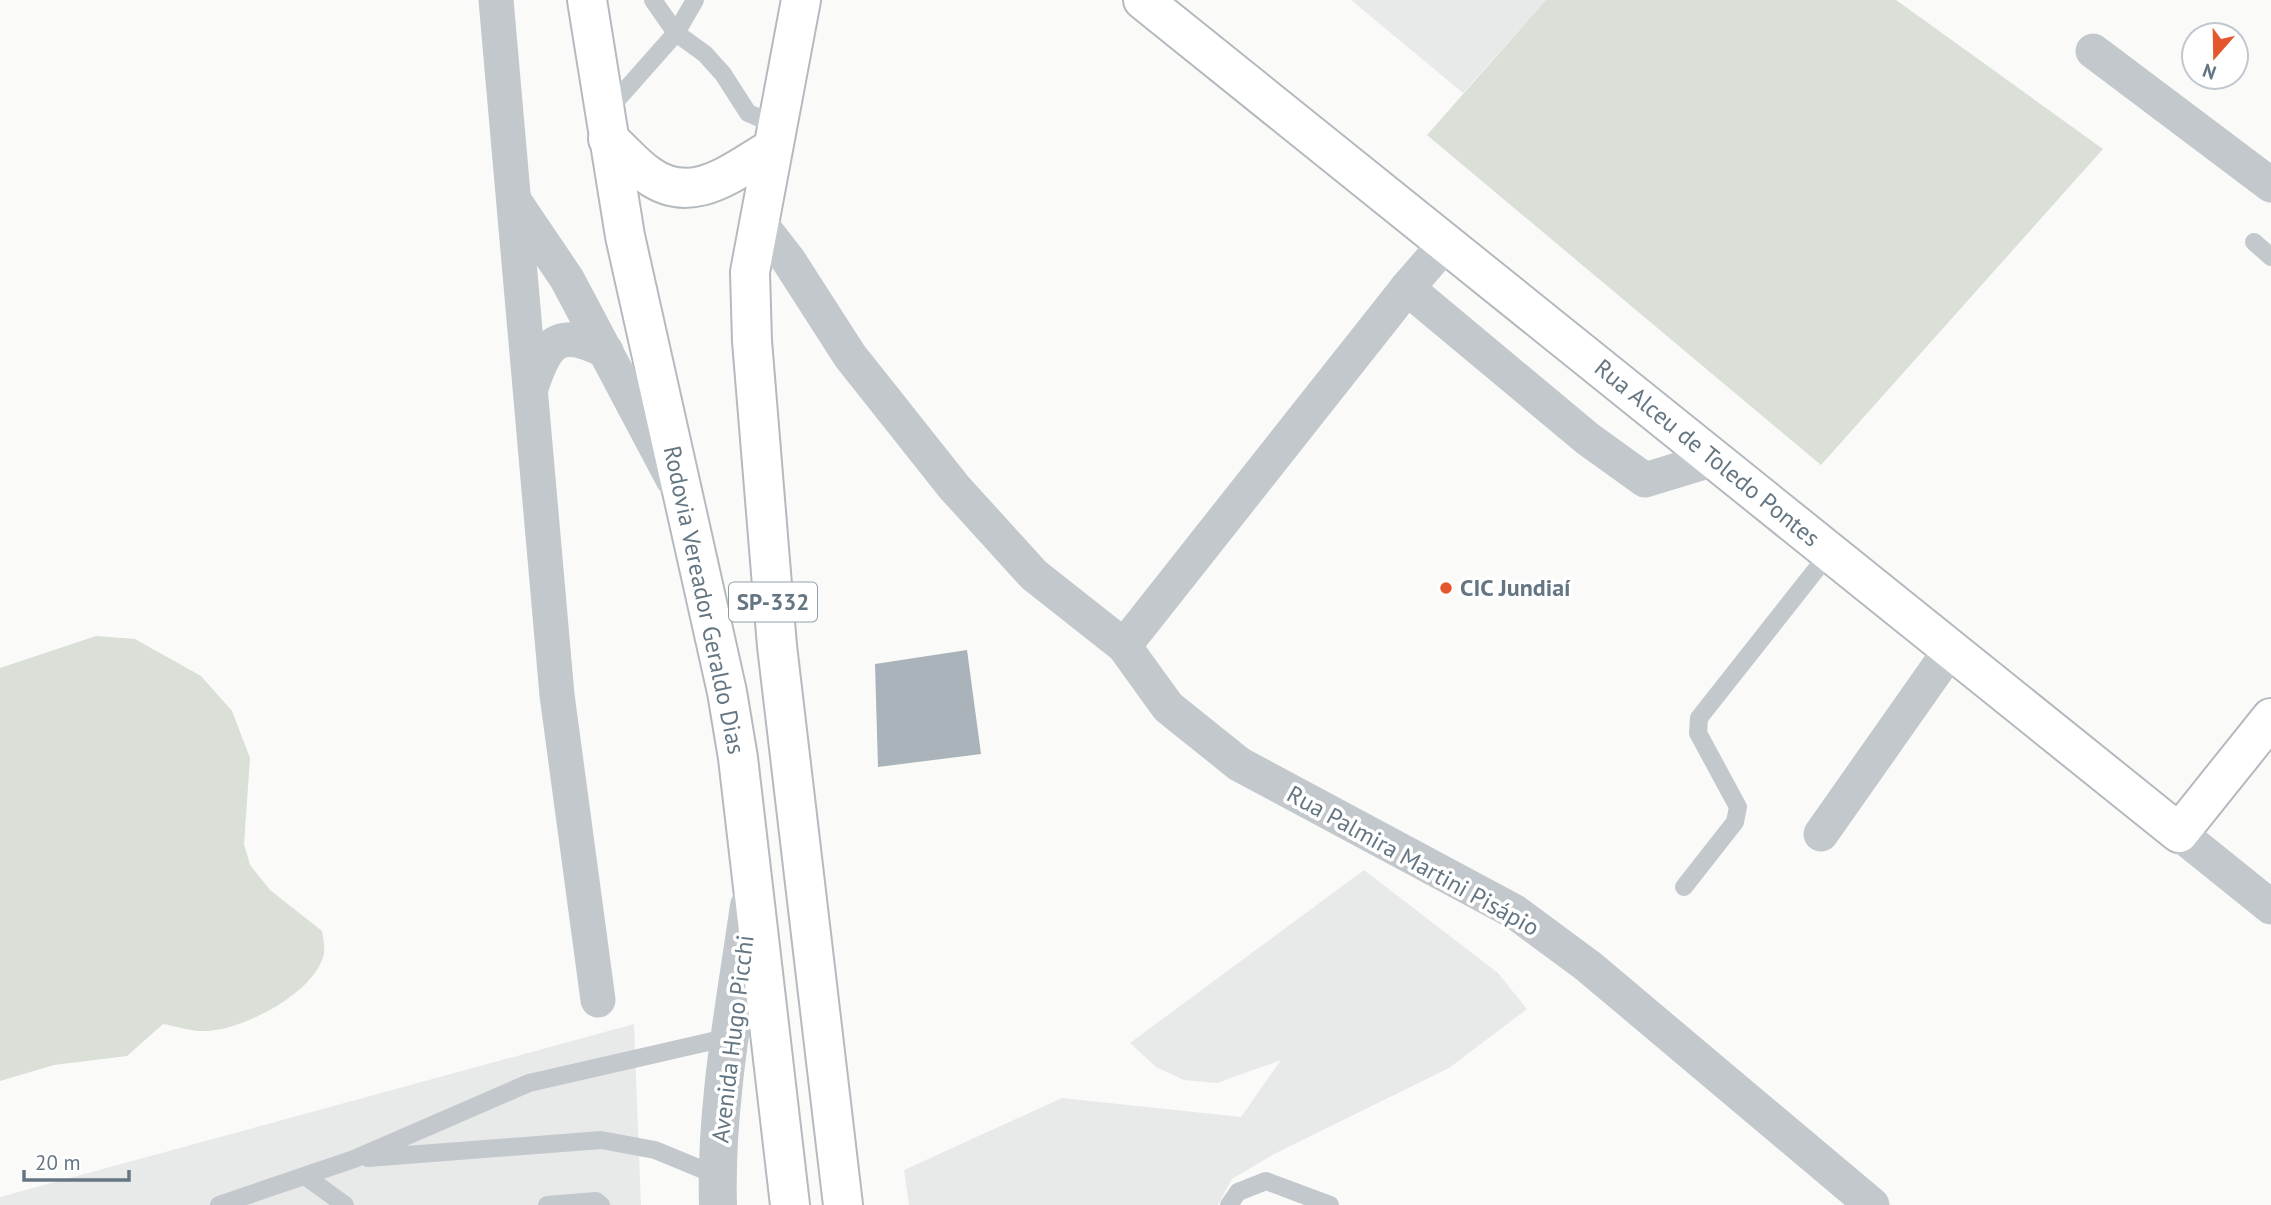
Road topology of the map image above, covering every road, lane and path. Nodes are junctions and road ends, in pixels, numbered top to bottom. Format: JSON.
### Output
{"nodes":[{"id":1,"x":496,"y":0,"type":"edge"},
{"id":2,"x":587,"y":0,"type":"edge"},
{"id":3,"x":653,"y":0,"type":"edge"},
{"id":4,"x":695,"y":0,"type":"edge"},
{"id":5,"x":801,"y":0,"type":"edge"},
{"id":6,"x":1143,"y":0,"type":"edge"},
{"id":7,"x":676,"y":33,"type":"junction"},
{"id":8,"x":2093,"y":51,"type":"dead end"},
{"id":9,"x":606,"y":127,"type":"junction"},
{"id":10,"x":773,"y":137,"type":"junction"},
{"id":11,"x":2271,"y":186,"type":"edge"},
{"id":12,"x":513,"y":200,"type":"junction"},
{"id":13,"x":758,"y":221,"type":"junction"},
{"id":14,"x":2254,"y":242,"type":"dead end"},
{"id":15,"x":1446,"y":243,"type":"junction"},
{"id":16,"x":2271,"y":257,"type":"edge"},
{"id":17,"x":1406,"y":289,"type":"junction"},
{"id":18,"x":606,"y":351,"type":"junction"},
{"id":19,"x":530,"y":391,"type":"junction"},
{"id":20,"x":1714,"y":458,"type":"junction"},
{"id":21,"x":684,"y":500,"type":"junction"},
{"id":22,"x":1830,"y":552,"type":"junction"},
{"id":23,"x":1124,"y":646,"type":"junction"},
{"id":24,"x":1951,"y":649,"type":"junction"},
{"id":25,"x":2271,"y":718,"type":"edge"},
{"id":26,"x":2179,"y":833,"type":"junction"},
{"id":27,"x":1821,"y":834,"type":"dead end"},
{"id":28,"x":753,"y":872,"type":"junction"},
{"id":29,"x":1684,"y":887,"type":"dead end"},
{"id":30,"x":2271,"y":906,"type":"edge"},
{"id":31,"x":598,"y":1000,"type":"dead end"},
{"id":32,"x":730,"y":1037,"type":"junction"},
{"id":33,"x":354,"y":1159,"type":"junction"},
{"id":34,"x":305,"y":1175,"type":"junction"},
{"id":35,"x":718,"y":1191,"type":"edge"},
{"id":36,"x":219,"y":1205,"type":"edge"},
{"id":37,"x":345,"y":1205,"type":"edge"},
{"id":38,"x":547,"y":1205,"type":"edge"},
{"id":39,"x":601,"y":1205,"type":"edge"},
{"id":40,"x":790,"y":1205,"type":"edge"},
{"id":41,"x":843,"y":1205,"type":"edge"},
{"id":42,"x":1229,"y":1205,"type":"edge"},
{"id":43,"x":1330,"y":1205,"type":"edge"},
{"id":44,"x":1872,"y":1205,"type":"edge"}],
"edges":[{"from":1,"to":12,"type":"street"},
{"from":2,"to":9,"type":"main road","name":"Rodovia Vereador Geraldo Dias","number":"SP-332"},
{"from":3,"to":7,"type":"lane"},
{"from":4,"to":7,"type":"lane"},
{"from":5,"to":10,"type":"main road","number":"SP-332"},
{"from":6,"to":15,"type":"main road","name":"Rua Alceu de Toledo Pontes"},
{"from":7,"to":9,"type":"lane"},
{"from":7,"to":10,"type":"lane"},
{"from":8,"to":11,"type":"street"},
{"from":9,"to":10,"type":"main road"},
{"from":9,"to":21,"type":"main road","name":"Rodovia Vereador Geraldo Dias","number":"SP-332"},
{"from":10,"to":13,"type":"main road","number":"SP-332"},
{"from":12,"to":18,"type":"street"},
{"from":12,"to":19,"type":"street"},
{"from":13,"to":23,"type":"street","name":"Rua Palmira Martini Pisápio"},
{"from":13,"to":41,"type":"main road","number":"SP-332"},
{"from":14,"to":16,"type":"lane"},
{"from":15,"to":17,"type":"street"},
{"from":15,"to":20,"type":"main road","name":"Rua Alceu de Toledo Pontes"},
{"from":17,"to":20,"type":"street"},
{"from":17,"to":23,"type":"street"},
{"from":18,"to":19,"type":"street"},
{"from":18,"to":21,"type":"street"},
{"from":19,"to":31,"type":"street"},
{"from":20,"to":22,"type":"main road","name":"Rua Alceu de Toledo Pontes"},
{"from":21,"to":28,"type":"main road","name":"Rodovia Vereador Geraldo Dias","number":"SP-332"},
{"from":22,"to":24,"type":"main road","name":"Rua Alceu de Toledo Pontes"},
{"from":22,"to":29,"type":"lane"},
{"from":23,"to":44,"type":"street","name":"Rua Palmira Martini Pisápio"},
{"from":24,"to":26,"type":"main road","name":"Rua Alceu de Toledo Pontes"},
{"from":24,"to":27,"type":"street"},
{"from":25,"to":26,"type":"main road"},
{"from":26,"to":30,"type":"street","name":"Rua Alceu de Toledo Pontes"},
{"from":28,"to":32,"type":"street","name":"Avenida Hugo Picchi"},
{"from":28,"to":40,"type":"main road","name":"Rodovia Vereador Geraldo Dias","number":"SP-332"},
{"from":32,"to":33,"type":"lane"},
{"from":32,"to":35,"type":"street","name":"Avenida Hugo Picchi"},
{"from":33,"to":34,"type":"lane"},
{"from":33,"to":35,"type":"lane"},
{"from":34,"to":36,"type":"lane"},
{"from":34,"to":37,"type":"lane"},
{"from":38,"to":39,"type":"lane"},
{"from":42,"to":43,"type":"lane"}]}
